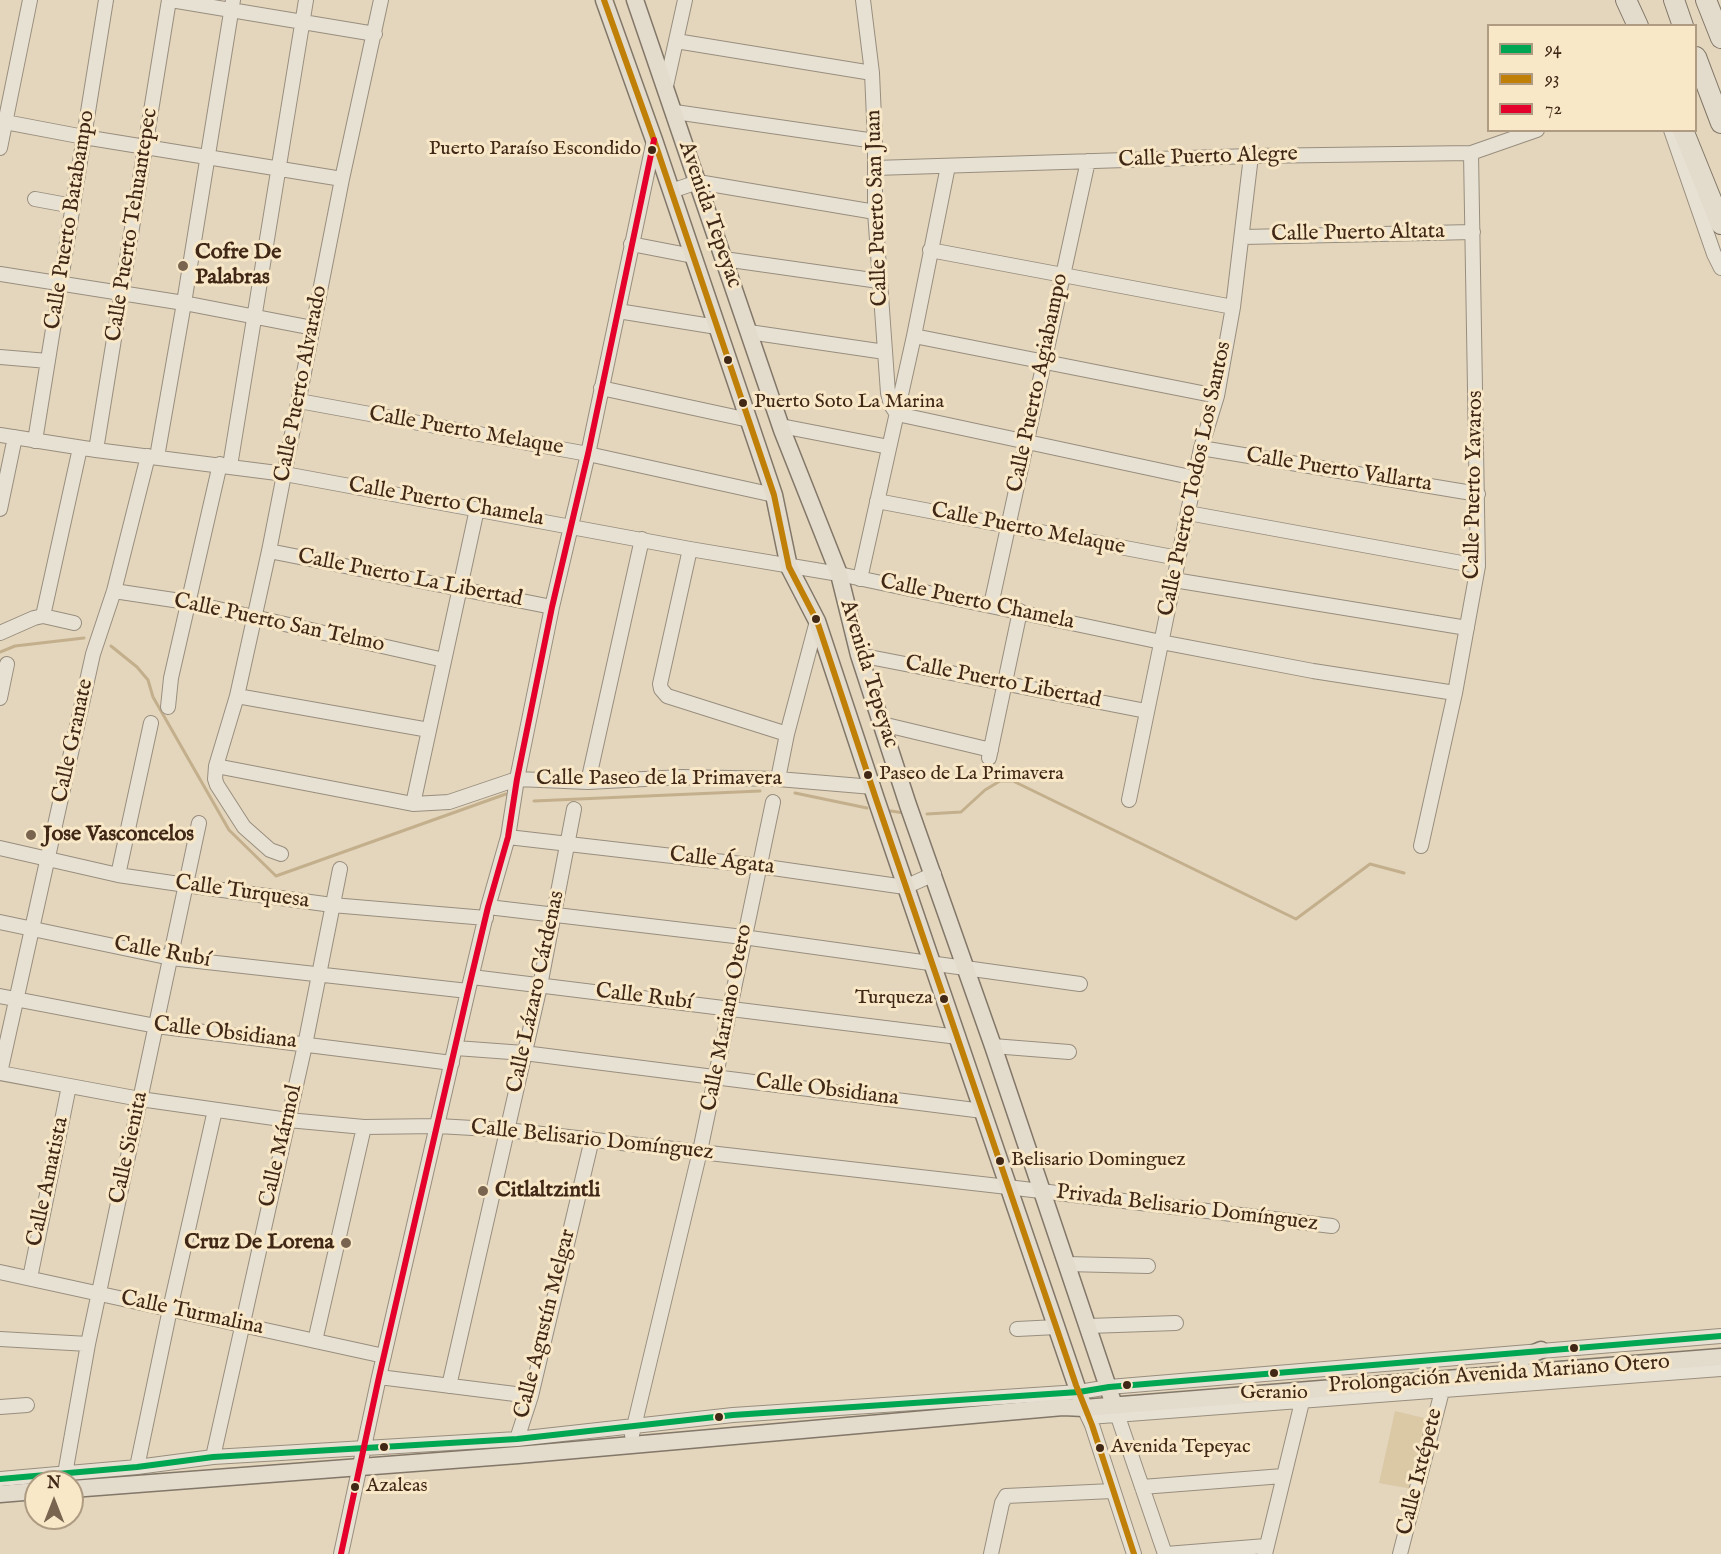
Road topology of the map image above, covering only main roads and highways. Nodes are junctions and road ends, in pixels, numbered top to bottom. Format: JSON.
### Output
{"nodes":[{"id":1,"x":604,"y":0,"type":"edge"},
{"id":2,"x":635,"y":0,"type":"edge"},
{"id":3,"x":1626,"y":0,"type":"edge"},
{"id":4,"x":1674,"y":0,"type":"edge"},
{"id":5,"x":1706,"y":0,"type":"edge"},
{"id":6,"x":1637,"y":24,"type":"edge"},
{"id":7,"x":1682,"y":24,"type":"edge"},
{"id":8,"x":1721,"y":38,"type":"edge"},
{"id":9,"x":1697,"y":62,"type":"edge"},
{"id":10,"x":1721,"y":123,"type":"edge"},
{"id":11,"x":1684,"y":132,"type":"edge"},
{"id":12,"x":1721,"y":224,"type":"edge"},
{"id":13,"x":1721,"y":1347,"type":"edge"},
{"id":14,"x":1541,"y":1350,"type":"road end"},
{"id":15,"x":1721,"y":1357,"type":"edge"},
{"id":16,"x":1512,"y":1368,"type":"junction"},
{"id":17,"x":1543,"y":1383,"type":"road end"},
{"id":18,"x":1113,"y":1401,"type":"junction"},
{"id":19,"x":1083,"y":1404,"type":"junction"},
{"id":20,"x":84,"y":1481,"type":"edge"},
{"id":21,"x":24,"y":1492,"type":"edge"},
{"id":22,"x":0,"y":1494,"type":"edge"}],
"edges":[{"from":1,"to":19,"type":"main road","name":"Avenida Tepeyac"},
{"from":2,"to":18,"type":"main road","name":"Avenida Tepeyac"},
{"from":3,"to":6,"type":"highway"},
{"from":4,"to":7,"type":"highway"},
{"from":5,"to":8,"type":"highway"},
{"from":9,"to":10,"type":"highway"},
{"from":11,"to":12,"type":"highway"},
{"from":13,"to":16,"type":"main road","name":"Prolongación Avenida Mariano Otero"},
{"from":14,"to":16,"type":"main road"},
{"from":15,"to":16,"type":"main road","name":"Prolongación Avenida Mariano Otero"},
{"from":16,"to":17,"type":"main road"},
{"from":16,"to":18,"type":"main road","name":"Prolongación Avenida Mariano Otero"},
{"from":18,"to":19,"type":"main road","name":"Prolongación Avenida Mariano Otero"},
{"from":19,"to":20,"type":"main road","name":"Prolongación Avenida Mariano Otero"},
{"from":21,"to":22,"type":"main road"}]}
